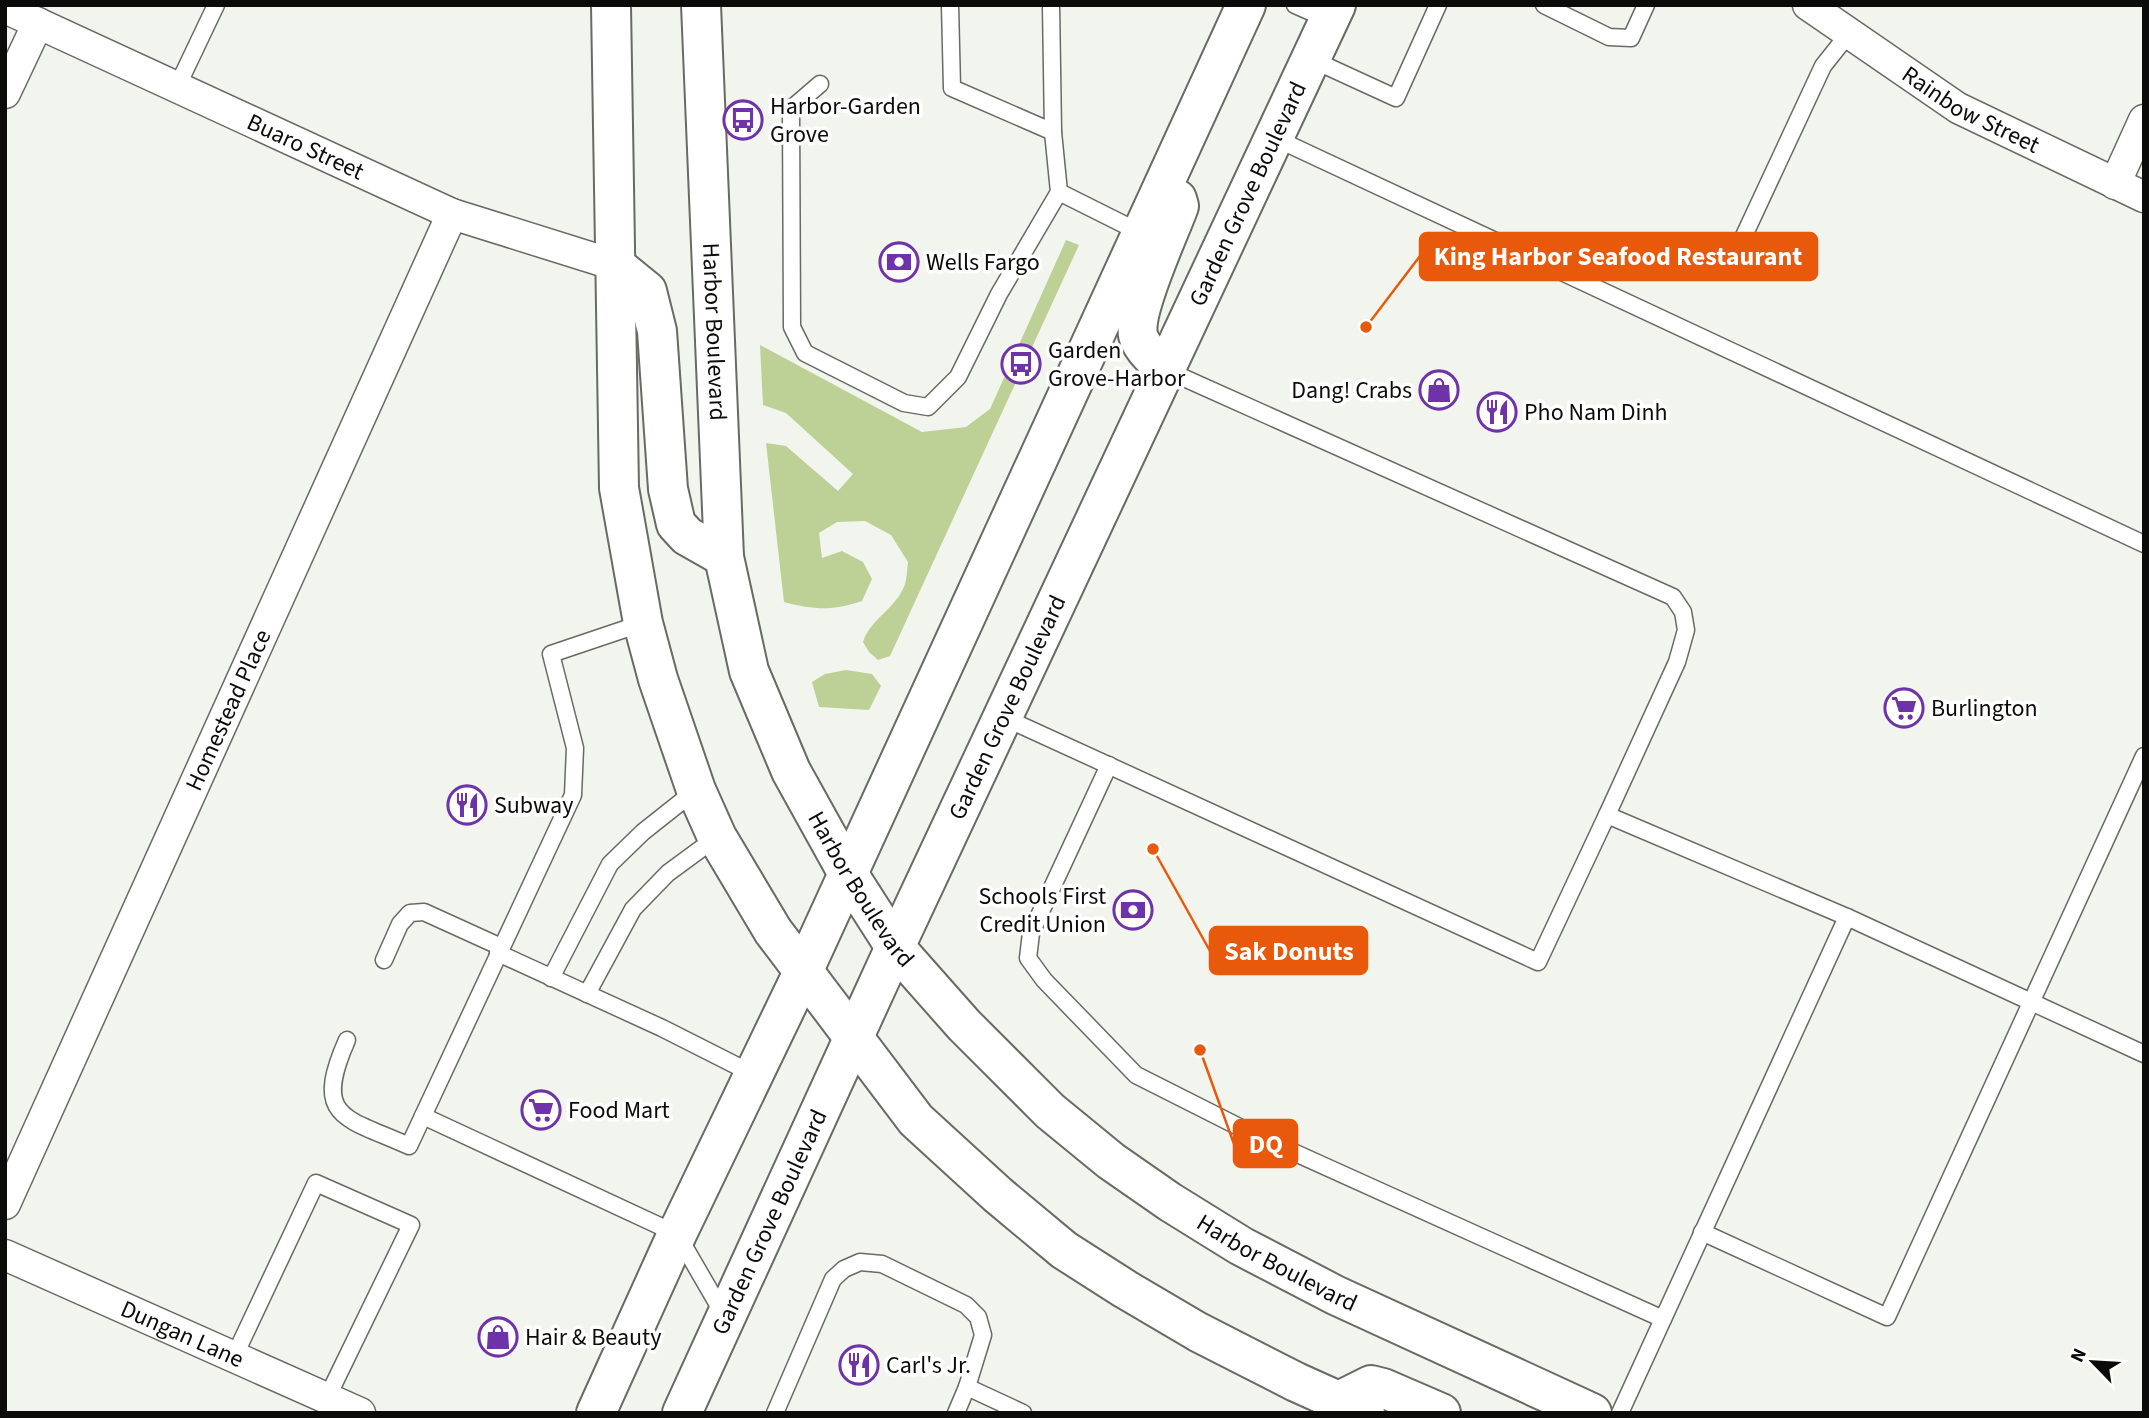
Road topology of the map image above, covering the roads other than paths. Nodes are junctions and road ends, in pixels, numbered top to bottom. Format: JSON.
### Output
{"nodes":[{"id":1,"x":216,"y":5,"type":"edge"},
{"id":2,"x":611,"y":5,"type":"edge"},
{"id":3,"x":701,"y":5,"type":"edge"},
{"id":4,"x":950,"y":5,"type":"edge"},
{"id":5,"x":1051,"y":5,"type":"edge"},
{"id":6,"x":1246,"y":5,"type":"edge"},
{"id":7,"x":1438,"y":5,"type":"edge"},
{"id":8,"x":1544,"y":5,"type":"edge"},
{"id":9,"x":1646,"y":5,"type":"edge"},
{"id":10,"x":1808,"y":5,"type":"edge"},
{"id":11,"x":5,"y":8,"type":"edge"},
{"id":12,"x":1320,"y":10,"type":"edge"},
{"id":13,"x":38,"y":23,"type":"junction"},
{"id":14,"x":1850,"y":32,"type":"junction"},
{"id":15,"x":1311,"y":60,"type":"junction"},
{"id":16,"x":820,"y":84,"type":"dead end"},
{"id":17,"x":177,"y":87,"type":"junction"},
{"id":18,"x":5,"y":93,"type":"edge"},
{"id":19,"x":2144,"y":120,"type":"edge"},
{"id":20,"x":1053,"y":132,"type":"junction"},
{"id":21,"x":1275,"y":138,"type":"junction"},
{"id":22,"x":2115,"y":184,"type":"junction"},
{"id":23,"x":1163,"y":185,"type":"junction"},
{"id":24,"x":1059,"y":192,"type":"junction"},
{"id":25,"x":2144,"y":197,"type":"edge"},
{"id":26,"x":452,"y":214,"type":"junction"},
{"id":27,"x":1141,"y":233,"type":"junction"},
{"id":28,"x":615,"y":265,"type":"junction"},
{"id":29,"x":1729,"y":268,"type":"dead end"},
{"id":30,"x":1164,"y":369,"type":"junction"},
{"id":31,"x":2144,"y":544,"type":"edge"},
{"id":32,"x":724,"y":557,"type":"junction"},
{"id":33,"x":643,"y":623,"type":"junction"},
{"id":34,"x":1003,"y":717,"type":"junction"},
{"id":35,"x":2144,"y":755,"type":"edge"},
{"id":36,"x":1109,"y":765,"type":"junction"},
{"id":37,"x":696,"y":790,"type":"junction"},
{"id":38,"x":1607,"y":815,"type":"junction"},
{"id":39,"x":717,"y":837,"type":"junction"},
{"id":40,"x":847,"y":872,"type":"junction"},
{"id":41,"x":1847,"y":917,"type":"junction"},
{"id":42,"x":895,"y":947,"type":"junction"},
{"id":43,"x":500,"y":950,"type":"junction"},
{"id":44,"x":384,"y":960,"type":"dead end"},
{"id":45,"x":803,"y":972,"type":"junction"},
{"id":46,"x":551,"y":978,"type":"junction"},
{"id":47,"x":587,"y":994,"type":"junction"},
{"id":48,"x":2031,"y":1002,"type":"junction"},
{"id":49,"x":347,"y":1040,"type":"dead end"},
{"id":50,"x":854,"y":1040,"type":"junction"},
{"id":51,"x":2144,"y":1054,"type":"edge"},
{"id":52,"x":753,"y":1074,"type":"junction"},
{"id":53,"x":423,"y":1116,"type":"junction"},
{"id":54,"x":5,"y":1204,"type":"edge"},
{"id":55,"x":1702,"y":1232,"type":"junction"},
{"id":56,"x":677,"y":1234,"type":"junction"},
{"id":57,"x":5,"y":1255,"type":"edge"},
{"id":58,"x":726,"y":1318,"type":"junction"},
{"id":59,"x":1663,"y":1319,"type":"junction"},
{"id":60,"x":234,"y":1357,"type":"junction"},
{"id":61,"x":967,"y":1387,"type":"junction"},
{"id":62,"x":327,"y":1398,"type":"junction"},
{"id":63,"x":1352,"y":1407,"type":"edge"},
{"id":64,"x":360,"y":1413,"type":"edge"},
{"id":65,"x":596,"y":1413,"type":"edge"},
{"id":66,"x":682,"y":1413,"type":"edge"},
{"id":67,"x":775,"y":1413,"type":"edge"},
{"id":68,"x":956,"y":1413,"type":"edge"},
{"id":69,"x":1023,"y":1413,"type":"edge"},
{"id":70,"x":1441,"y":1413,"type":"edge"},
{"id":71,"x":1592,"y":1413,"type":"edge"},
{"id":72,"x":1620,"y":1413,"type":"edge"}],
"edges":[{"from":1,"to":17,"type":"lane"},
{"from":2,"to":28,"type":"main road"},
{"from":3,"to":32,"type":"main road","name":"Harbor Boulevard"},
{"from":4,"to":20,"type":"lane"},
{"from":5,"to":20,"type":"lane"},
{"from":6,"to":23,"type":"main road"},
{"from":7,"to":15,"type":"lane"},
{"from":8,"to":9,"type":"lane"},
{"from":10,"to":14,"type":"street","name":"Rainbow Street"},
{"from":11,"to":13,"type":"street","name":"Buaro Street"},
{"from":12,"to":15,"type":"main road","name":"Garden Grove Boulevard"},
{"from":13,"to":17,"type":"street","name":"Buaro Street"},
{"from":13,"to":18,"type":"street"},
{"from":14,"to":22,"type":"street","name":"Rainbow Street"},
{"from":14,"to":29,"type":"lane"},
{"from":15,"to":21,"type":"main road","name":"Garden Grove Boulevard"},
{"from":16,"to":24,"type":"lane"},
{"from":17,"to":26,"type":"street","name":"Buaro Street"},
{"from":19,"to":22,"type":"street"},
{"from":20,"to":24,"type":"lane"},
{"from":21,"to":30,"type":"main road","name":"Garden Grove Boulevard"},
{"from":21,"to":31,"type":"lane"},
{"from":22,"to":25,"type":"street","name":"Rainbow Street"},
{"from":23,"to":27,"type":"main road"},
{"from":23,"to":30,"type":"main road"},
{"from":24,"to":27,"type":"lane"},
{"from":26,"to":28,"type":"street","name":"Buaro Street"},
{"from":26,"to":54,"type":"street","name":"Homestead Place"},
{"from":27,"to":40,"type":"main road"},
{"from":28,"to":32,"type":"main road"},
{"from":28,"to":33,"type":"main road"},
{"from":30,"to":34,"type":"main road","name":"Garden Grove Boulevard"},
{"from":30,"to":38,"type":"lane"},
{"from":32,"to":40,"type":"main road","name":"Harbor Boulevard"},
{"from":33,"to":37,"type":"main road"},
{"from":33,"to":43,"type":"lane"},
{"from":34,"to":36,"type":"lane"},
{"from":34,"to":42,"type":"main road","name":"Garden Grove Boulevard"},
{"from":35,"to":48,"type":"lane"},
{"from":36,"to":38,"type":"lane"},
{"from":36,"to":59,"type":"lane"},
{"from":37,"to":39,"type":"main road"},
{"from":37,"to":46,"type":"lane"},
{"from":38,"to":41,"type":"lane"},
{"from":39,"to":45,"type":"main road"},
{"from":39,"to":47,"type":"lane"},
{"from":40,"to":42,"type":"main road","name":"Harbor Boulevard"},
{"from":40,"to":45,"type":"main road"},
{"from":41,"to":48,"type":"lane"},
{"from":41,"to":55,"type":"lane"},
{"from":42,"to":50,"type":"main road","name":"Garden Grove Boulevard"},
{"from":42,"to":71,"type":"main road","name":"Harbor Boulevard"},
{"from":43,"to":44,"type":"lane"},
{"from":43,"to":46,"type":"lane"},
{"from":43,"to":53,"type":"lane"},
{"from":45,"to":50,"type":"main road"},
{"from":45,"to":52,"type":"main road"},
{"from":46,"to":47,"type":"lane"},
{"from":47,"to":52,"type":"lane"},
{"from":48,"to":51,"type":"lane"},
{"from":48,"to":55,"type":"lane"},
{"from":49,"to":53,"type":"lane"},
{"from":50,"to":58,"type":"main road","name":"Garden Grove Boulevard"},
{"from":50,"to":63,"type":"main road"},
{"from":52,"to":56,"type":"main road"},
{"from":53,"to":56,"type":"lane"},
{"from":55,"to":59,"type":"lane"},
{"from":56,"to":58,"type":"lane"},
{"from":56,"to":65,"type":"main road"},
{"from":57,"to":60,"type":"street","name":"Dungan Lane"},
{"from":58,"to":66,"type":"main road","name":"Garden Grove Boulevard"},
{"from":59,"to":72,"type":"lane"},
{"from":60,"to":62,"type":"street","name":"Dungan Lane"},
{"from":60,"to":62,"type":"lane"},
{"from":61,"to":67,"type":"lane"},
{"from":61,"to":68,"type":"lane"},
{"from":61,"to":69,"type":"lane"},
{"from":62,"to":64,"type":"street","name":"Dungan Lane"},
{"from":63,"to":70,"type":"main road"}]}
